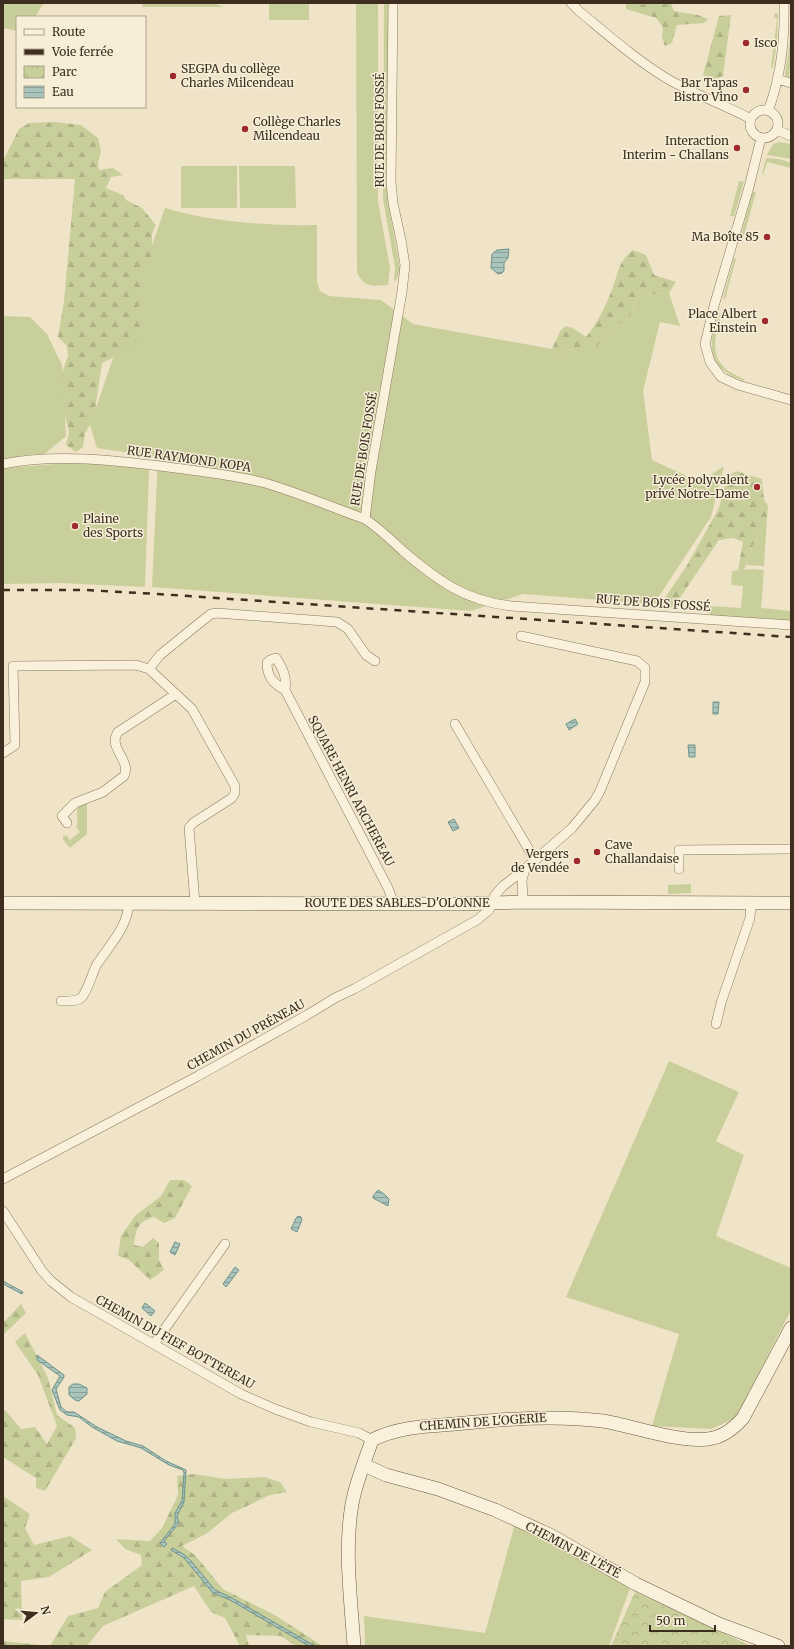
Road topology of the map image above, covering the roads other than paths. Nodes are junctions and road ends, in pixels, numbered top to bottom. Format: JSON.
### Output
{"nodes":[{"id":1,"x":393,"y":3,"type":"edge"},
{"id":2,"x":571,"y":3,"type":"edge"},
{"id":3,"x":784,"y":3,"type":"edge"},
{"id":4,"x":777,"y":79,"type":"junction"},
{"id":5,"x":791,"y":83,"type":"edge"},
{"id":6,"x":768,"y":111,"type":"junction"},
{"id":7,"x":751,"y":119,"type":"junction"},
{"id":8,"x":777,"y":130,"type":"junction"},
{"id":9,"x":791,"y":136,"type":"edge"},
{"id":10,"x":761,"y":138,"type":"junction"},
{"id":11,"x":791,"y":400,"type":"edge"},
{"id":12,"x":3,"y":464,"type":"edge"},
{"id":13,"x":365,"y":519,"type":"junction"},
{"id":14,"x":791,"y":624,"type":"edge"},
{"id":15,"x":522,"y":636,"type":"dead end"},
{"id":16,"x":375,"y":661,"type":"dead end"},
{"id":17,"x":149,"y":669,"type":"junction"},
{"id":18,"x":285,"y":690,"type":"dead end"},
{"id":19,"x":176,"y":694,"type":"junction"},
{"id":20,"x":455,"y":724,"type":"dead end"},
{"id":21,"x":3,"y":754,"type":"edge"},
{"id":22,"x":67,"y":823,"type":"dead end"},
{"id":23,"x":791,"y":849,"type":"edge"},
{"id":24,"x":535,"y":860,"type":"junction"},
{"id":25,"x":525,"y":869,"type":"junction"},
{"id":26,"x":679,"y":869,"type":"dead end"},
{"id":27,"x":493,"y":902,"type":"junction"},
{"id":28,"x":523,"y":902,"type":"junction"},
{"id":29,"x":3,"y":903,"type":"edge"},
{"id":30,"x":129,"y":903,"type":"junction"},
{"id":31,"x":195,"y":903,"type":"junction"},
{"id":32,"x":391,"y":903,"type":"junction"},
{"id":33,"x":751,"y":903,"type":"junction"},
{"id":34,"x":791,"y":903,"type":"edge"},
{"id":35,"x":61,"y":1001,"type":"dead end"},
{"id":36,"x":716,"y":1024,"type":"dead end"},
{"id":37,"x":3,"y":1179,"type":"edge"},
{"id":38,"x":3,"y":1211,"type":"edge"},
{"id":39,"x":225,"y":1244,"type":"dead end"},
{"id":40,"x":791,"y":1328,"type":"edge"},
{"id":41,"x":788,"y":1342,"type":"edge"},
{"id":42,"x":154,"y":1344,"type":"junction"},
{"id":43,"x":372,"y":1440,"type":"junction"},
{"id":44,"x":364,"y":1465,"type":"junction"},
{"id":45,"x":354,"y":1646,"type":"edge"},
{"id":46,"x":778,"y":1646,"type":"edge"}],
"edges":[{"from":1,"to":13,"type":"street","name":"RUE DE BOIS FOSSÉ"},
{"from":2,"to":7,"type":"street"},
{"from":3,"to":4,"type":"street"},
{"from":4,"to":5,"type":"street"},
{"from":4,"to":6,"type":"street"},
{"from":6,"to":7,"type":"street"},
{"from":6,"to":8,"type":"street"},
{"from":7,"to":10,"type":"street"},
{"from":8,"to":9,"type":"street"},
{"from":8,"to":10,"type":"street"},
{"from":10,"to":11,"type":"street"},
{"from":12,"to":13,"type":"street","name":"RUE RAYMOND KOPA"},
{"from":13,"to":14,"type":"street","name":"RUE DE BOIS FOSSÉ"},
{"from":15,"to":24,"type":"street","name":"CHEMIN DU PRÉNEAU"},
{"from":16,"to":17,"type":"street"},
{"from":17,"to":19,"type":"street"},
{"from":17,"to":21,"type":"street"},
{"from":18,"to":32,"type":"street","name":"SQUARE HENRI ARCHEREAU"},
{"from":19,"to":22,"type":"street"},
{"from":19,"to":31,"type":"street"},
{"from":20,"to":24,"type":"street"},
{"from":23,"to":26,"type":"street"},
{"from":24,"to":25,"type":"street","name":"CHEMIN DU PRÉNEAU"},
{"from":25,"to":27,"type":"street","name":"CHEMIN DU PRÉNEAU"},
{"from":25,"to":28,"type":"street"},
{"from":27,"to":28,"type":"street","name":"ROUTE DES SABLES-D'OLONNE"},
{"from":27,"to":32,"type":"street","name":"ROUTE DES SABLES-D'OLONNE"},
{"from":27,"to":37,"type":"street","name":"CHEMIN DU PRÉNEAU"},
{"from":28,"to":33,"type":"street","name":"ROUTE DES SABLES-D'OLONNE"},
{"from":29,"to":30,"type":"street","name":"ROUTE DES SABLES-D'OLONNE"},
{"from":30,"to":31,"type":"street","name":"ROUTE DES SABLES-D'OLONNE"},
{"from":30,"to":35,"type":"street"},
{"from":31,"to":32,"type":"street","name":"ROUTE DES SABLES-D'OLONNE"},
{"from":33,"to":34,"type":"street","name":"ROUTE DES SABLES-D'OLONNE"},
{"from":33,"to":36,"type":"street"},
{"from":38,"to":42,"type":"street","name":"CHEMIN DU FIEF BOTTEREAU"},
{"from":39,"to":42,"type":"street"},
{"from":40,"to":41,"type":"street","name":"CHEMIN DE L'OGERIE"},
{"from":41,"to":43,"type":"street","name":"CHEMIN DE L'OGERIE"},
{"from":42,"to":43,"type":"street","name":"CHEMIN DU FIEF BOTTEREAU"},
{"from":43,"to":44,"type":"street"},
{"from":44,"to":45,"type":"street"},
{"from":44,"to":46,"type":"street","name":"CHEMIN DE L'ÉTÉ"}]}
